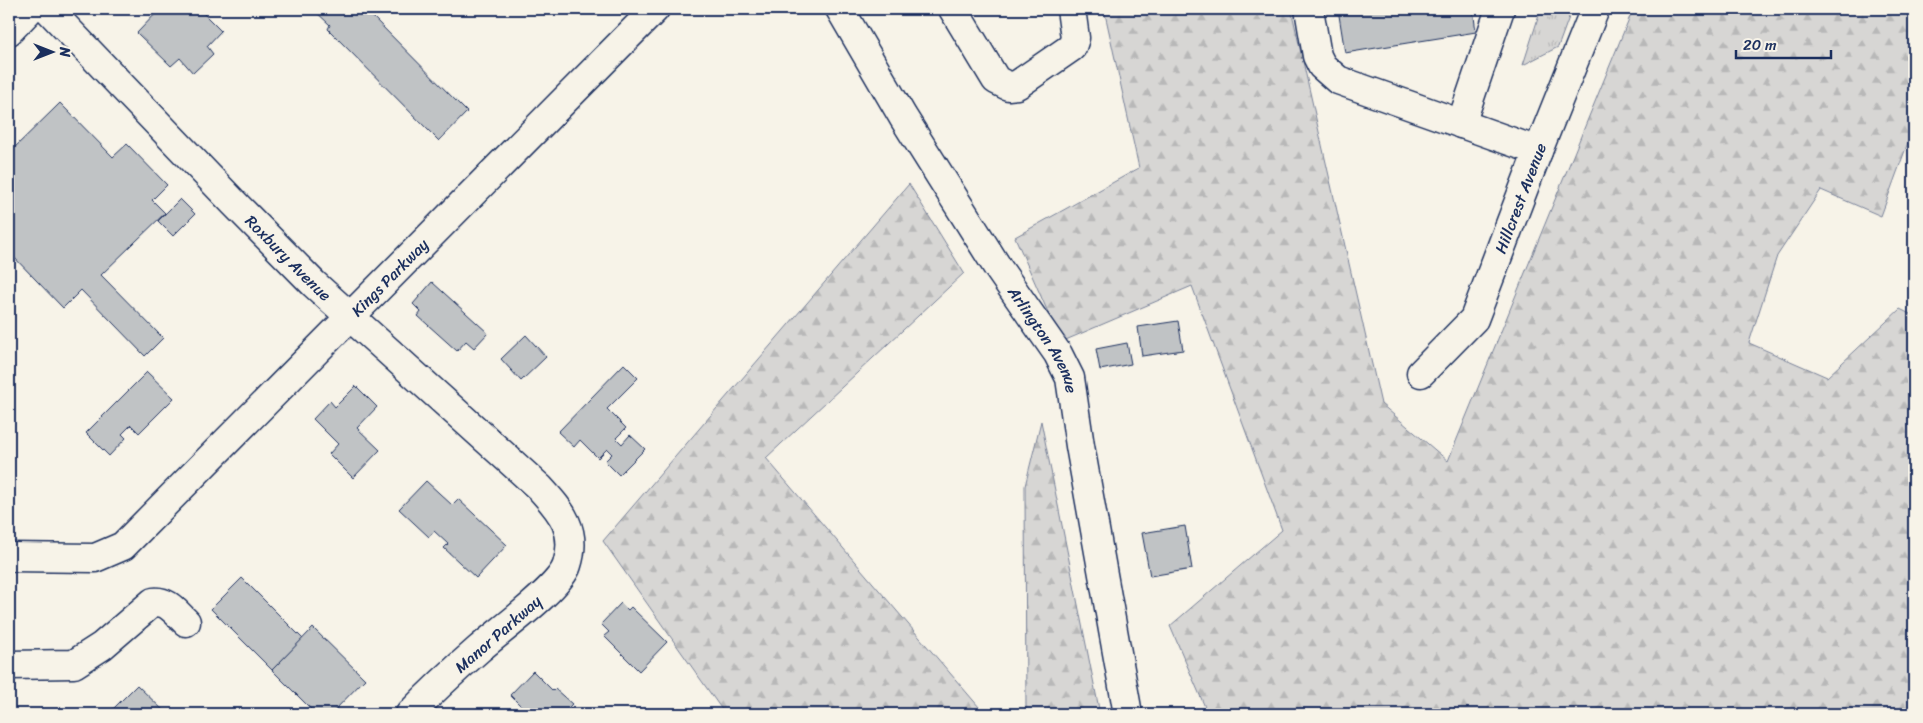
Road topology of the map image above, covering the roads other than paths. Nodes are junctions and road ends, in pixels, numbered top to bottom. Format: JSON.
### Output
{"nodes":[{"id":1,"x":30,"y":9,"type":"edge"},
{"id":2,"x":48,"y":9,"type":"edge"},
{"id":3,"x":655,"y":9,"type":"edge"},
{"id":4,"x":840,"y":9,"type":"edge"},
{"id":5,"x":953,"y":9,"type":"edge"},
{"id":6,"x":1071,"y":9,"type":"edge"},
{"id":7,"x":1309,"y":9,"type":"edge"},
{"id":8,"x":1500,"y":9,"type":"edge"},
{"id":9,"x":1596,"y":9,"type":"edge"},
{"id":10,"x":9,"y":31,"type":"edge"},
{"id":11,"x":1461,"y":124,"type":"junction"},
{"id":12,"x":1538,"y":151,"type":"junction"},
{"id":13,"x":350,"y":317,"type":"junction"},
{"id":14,"x":1421,"y":373,"type":"dead end"},
{"id":15,"x":570,"y":545,"type":"joint"},
{"id":16,"x":9,"y":557,"type":"edge"},
{"id":17,"x":186,"y":622,"type":"dead end"},
{"id":18,"x":9,"y":665,"type":"edge"},
{"id":19,"x":410,"y":714,"type":"edge"},
{"id":20,"x":1128,"y":714,"type":"edge"}],
"edges":[{"from":1,"to":10,"type":"main road"},
{"from":2,"to":13,"type":"main road","name":"Roxbury Avenue"},
{"from":3,"to":13,"type":"main road","name":"Kings Parkway"},
{"from":4,"to":20,"type":"main road","name":"Arlington Avenue"},
{"from":5,"to":6,"type":"main road"},
{"from":7,"to":11,"type":"main road"},
{"from":8,"to":11,"type":"main road"},
{"from":9,"to":12,"type":"main road","name":"Hillcrest Avenue"},
{"from":11,"to":12,"type":"main road"},
{"from":12,"to":14,"type":"main road","name":"Hillcrest Avenue"},
{"from":13,"to":15,"type":"main road","name":"Roxbury Avenue"},
{"from":13,"to":16,"type":"main road","name":"Kings Parkway"},
{"from":15,"to":19,"type":"main road","name":"Manor Parkway"},
{"from":17,"to":18,"type":"main road"}]}
